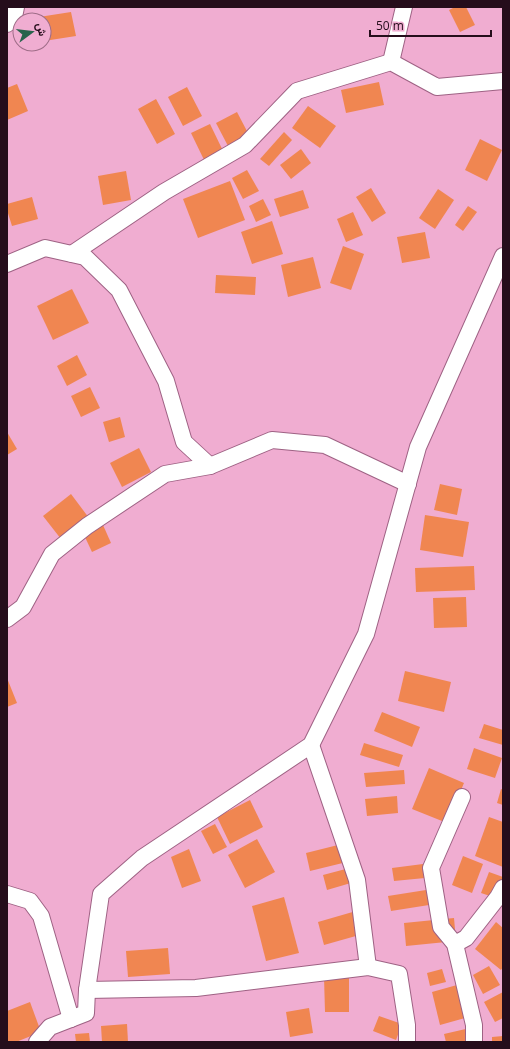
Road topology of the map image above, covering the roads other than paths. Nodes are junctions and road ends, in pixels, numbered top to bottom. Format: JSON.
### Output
{"nodes":[{"id":1,"x":16,"y":7,"type":"edge"},
{"id":2,"x":404,"y":7,"type":"edge"},
{"id":3,"x":7,"y":24,"type":"edge"},
{"id":4,"x":391,"y":62,"type":"junction"},
{"id":5,"x":503,"y":81,"type":"edge"},
{"id":6,"x":72,"y":254,"type":"junction"},
{"id":7,"x":503,"y":256,"type":"edge"},
{"id":8,"x":7,"y":264,"type":"edge"},
{"id":9,"x":210,"y":466,"type":"junction"},
{"id":10,"x":408,"y":484,"type":"junction"},
{"id":11,"x":7,"y":619,"type":"edge"},
{"id":12,"x":311,"y":745,"type":"junction"},
{"id":13,"x":462,"y":797,"type":"dead end"},
{"id":14,"x":503,"y":888,"type":"edge"},
{"id":15,"x":7,"y":894,"type":"edge"},
{"id":16,"x":455,"y":944,"type":"junction"},
{"id":17,"x":368,"y":967,"type":"junction"},
{"id":18,"x":87,"y":990,"type":"junction"},
{"id":19,"x":71,"y":1019,"type":"junction"},
{"id":20,"x":37,"y":1042,"type":"edge"},
{"id":21,"x":407,"y":1042,"type":"edge"},
{"id":22,"x":474,"y":1042,"type":"edge"}],
"edges":[{"from":1,"to":3,"type":"street"},
{"from":2,"to":4,"type":"street"},
{"from":4,"to":5,"type":"street"},
{"from":4,"to":6,"type":"street"},
{"from":6,"to":8,"type":"street"},
{"from":6,"to":9,"type":"street"},
{"from":7,"to":10,"type":"street"},
{"from":9,"to":10,"type":"street"},
{"from":9,"to":11,"type":"street"},
{"from":10,"to":12,"type":"street"},
{"from":12,"to":17,"type":"street"},
{"from":12,"to":18,"type":"street"},
{"from":13,"to":16,"type":"street"},
{"from":14,"to":16,"type":"street"},
{"from":15,"to":19,"type":"street"},
{"from":16,"to":22,"type":"street"},
{"from":17,"to":18,"type":"street"},
{"from":17,"to":21,"type":"street"},
{"from":18,"to":19,"type":"street"},
{"from":19,"to":20,"type":"street"}]}
